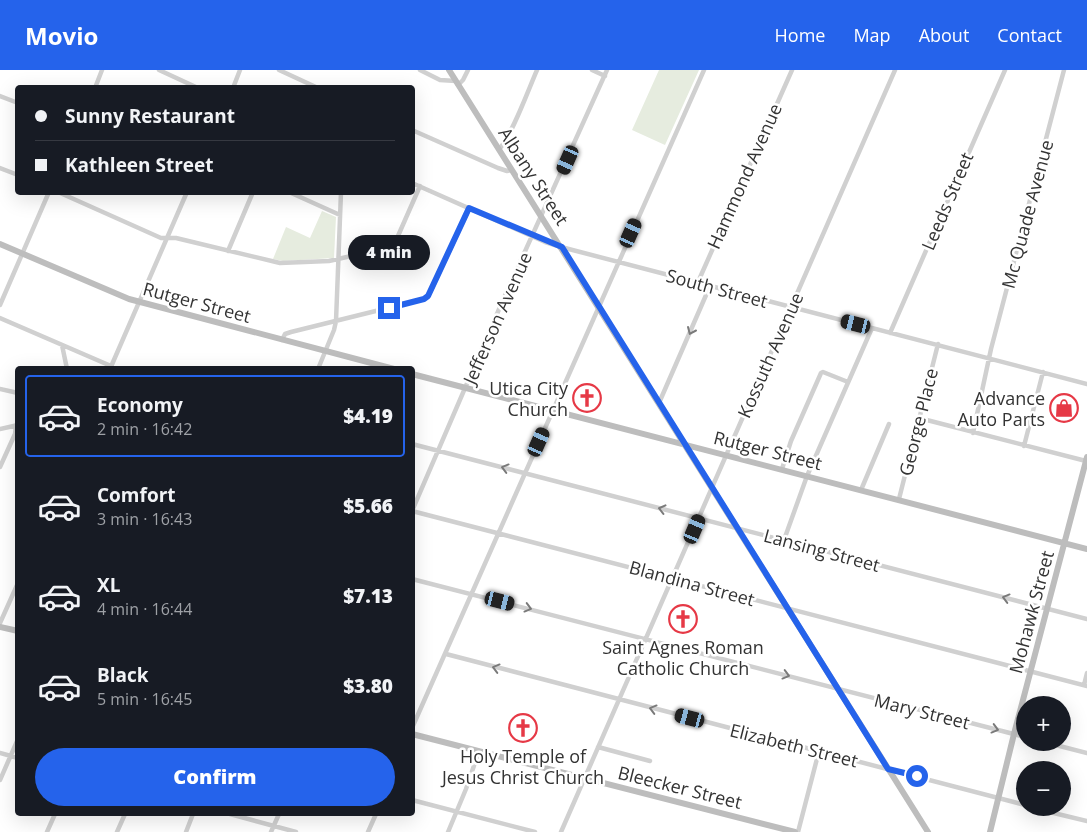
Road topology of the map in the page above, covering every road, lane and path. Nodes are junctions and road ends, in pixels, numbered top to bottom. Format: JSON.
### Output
{"nodes":[{"id":1,"x":102,"y":70,"type":"edge"},
{"id":2,"x":158,"y":70,"type":"edge"},
{"id":3,"x":240,"y":70,"type":"edge"},
{"id":4,"x":279,"y":70,"type":"edge"},
{"id":5,"x":420,"y":70,"type":"edge"},
{"id":6,"x":449,"y":70,"type":"edge"},
{"id":7,"x":468,"y":70,"type":"edge"},
{"id":8,"x":537,"y":70,"type":"edge"},
{"id":9,"x":592,"y":70,"type":"edge"},
{"id":10,"x":607,"y":70,"type":"edge"},
{"id":11,"x":704,"y":70,"type":"edge"},
{"id":12,"x":792,"y":70,"type":"edge"},
{"id":13,"x":895,"y":70,"type":"edge"},
{"id":14,"x":1005,"y":70,"type":"edge"},
{"id":15,"x":1064,"y":70,"type":"edge"},
{"id":16,"x":605,"y":76,"type":"junction"},
{"id":17,"x":457,"y":83,"type":"junction"},
{"id":18,"x":96,"y":85,"type":"edge"},
{"id":19,"x":191,"y":85,"type":"edge"},
{"id":20,"x":233,"y":85,"type":"edge"},
{"id":21,"x":312,"y":85,"type":"edge"},
{"id":22,"x":0,"y":96,"type":"edge"},
{"id":23,"x":15,"y":103,"type":"edge"},
{"id":24,"x":415,"y":131,"type":"edge"},
{"id":25,"x":499,"y":149,"type":"junction"},
{"id":26,"x":0,"y":168,"type":"edge"},
{"id":27,"x":512,"y":170,"type":"junction"},
{"id":28,"x":15,"y":174,"type":"edge"},
{"id":29,"x":415,"y":184,"type":"edge"},
{"id":30,"x":420,"y":186,"type":"junction"},
{"id":31,"x":48,"y":195,"type":"edge"},
{"id":32,"x":65,"y":195,"type":"edge"},
{"id":33,"x":186,"y":195,"type":"edge"},
{"id":34,"x":252,"y":195,"type":"edge"},
{"id":35,"x":296,"y":195,"type":"edge"},
{"id":36,"x":341,"y":195,"type":"edge"},
{"id":37,"x":469,"y":208,"type":"junction"},
{"id":38,"x":340,"y":215,"type":"junction"},
{"id":39,"x":542,"y":217,"type":"junction"},
{"id":40,"x":533,"y":236,"type":"junction"},
{"id":41,"x":167,"y":238,"type":"junction"},
{"id":42,"x":0,"y":244,"type":"edge"},
{"id":43,"x":562,"y":247,"type":"junction"},
{"id":44,"x":228,"y":251,"type":"junction"},
{"id":45,"x":23,"y":253,"type":"junction"},
{"id":46,"x":338,"y":259,"type":"junction"},
{"id":47,"x":619,"y":263,"type":"junction"},
{"id":48,"x":698,"y":282,"type":"junction"},
{"id":49,"x":710,"y":286,"type":"junction"},
{"id":50,"x":140,"y":302,"type":"junction"},
{"id":51,"x":0,"y":305,"type":"edge"},
{"id":52,"x":791,"y":307,"type":"junction"},
{"id":53,"x":599,"y":308,"type":"junction"},
{"id":54,"x":0,"y":318,"type":"edge"},
{"id":55,"x":336,"y":321,"type":"junction"},
{"id":56,"x":872,"y":328,"type":"junction"},
{"id":57,"x":890,"y":333,"type":"junction"},
{"id":58,"x":282,"y":340,"type":"junction"},
{"id":59,"x":938,"y":344,"type":"junction"},
{"id":60,"x":62,"y":345,"type":"junction"},
{"id":61,"x":326,"y":351,"type":"junction"},
{"id":62,"x":990,"y":359,"type":"junction"},
{"id":63,"x":66,"y":366,"type":"edge"},
{"id":64,"x":107,"y":366,"type":"edge"},
{"id":65,"x":112,"y":366,"type":"edge"},
{"id":66,"x":319,"y":366,"type":"edge"},
{"id":67,"x":383,"y":366,"type":"edge"},
{"id":68,"x":1043,"y":372,"type":"junction"},
{"id":69,"x":415,"y":375,"type":"edge"},
{"id":70,"x":848,"y":382,"type":"junction"},
{"id":71,"x":1087,"y":384,"type":"edge"},
{"id":72,"x":467,"y":387,"type":"junction"},
{"id":73,"x":0,"y":389,"type":"edge"},
{"id":74,"x":15,"y":392,"type":"edge"},
{"id":75,"x":659,"y":403,"type":"junction"},
{"id":76,"x":553,"y":410,"type":"junction"},
{"id":77,"x":919,"y":418,"type":"junction"},
{"id":78,"x":889,"y":424,"type":"dead end"},
{"id":79,"x":15,"y":425,"type":"edge"},
{"id":80,"x":0,"y":429,"type":"edge"},
{"id":81,"x":15,"y":431,"type":"edge"},
{"id":82,"x":973,"y":433,"type":"junction"},
{"id":83,"x":684,"y":444,"type":"junction"},
{"id":84,"x":415,"y":445,"type":"edge"},
{"id":85,"x":1024,"y":446,"type":"junction"},
{"id":86,"x":439,"y":451,"type":"junction"},
{"id":87,"x":726,"y":455,"type":"junction"},
{"id":88,"x":1086,"y":459,"type":"edge"},
{"id":89,"x":0,"y":467,"type":"edge"},
{"id":90,"x":782,"y":469,"type":"junction"},
{"id":91,"x":525,"y":473,"type":"junction"},
{"id":92,"x":807,"y":476,"type":"junction"},
{"id":93,"x":712,"y":488,"type":"junction"},
{"id":94,"x":861,"y":490,"type":"junction"},
{"id":95,"x":899,"y":499,"type":"junction"},
{"id":96,"x":415,"y":506,"type":"edge"},
{"id":97,"x":415,"y":512,"type":"edge"},
{"id":98,"x":699,"y":518,"type":"junction"},
{"id":99,"x":736,"y":528,"type":"junction"},
{"id":100,"x":498,"y":534,"type":"junction"},
{"id":101,"x":784,"y":540,"type":"junction"},
{"id":102,"x":1065,"y":542,"type":"junction"},
{"id":103,"x":1087,"y":549,"type":"edge"},
{"id":104,"x":672,"y":578,"type":"junction"},
{"id":105,"x":415,"y":580,"type":"edge"},
{"id":106,"x":15,"y":590,"type":"edge"},
{"id":107,"x":472,"y":594,"type":"junction"},
{"id":108,"x":788,"y":609,"type":"junction"},
{"id":109,"x":1047,"y":609,"type":"junction"},
{"id":110,"x":1087,"y":619,"type":"edge"},
{"id":111,"x":0,"y":625,"type":"edge"},
{"id":112,"x":15,"y":630,"type":"edge"},
{"id":113,"x":645,"y":639,"type":"junction"},
{"id":114,"x":446,"y":654,"type":"junction"},
{"id":115,"x":1031,"y":672,"type":"junction"},
{"id":116,"x":1087,"y":673,"type":"edge"},
{"id":117,"x":1085,"y":686,"type":"edge"},
{"id":118,"x":839,"y":689,"type":"junction"},
{"id":119,"x":619,"y":700,"type":"junction"},
{"id":120,"x":415,"y":721,"type":"edge"},
{"id":121,"x":1014,"y":734,"type":"junction"},
{"id":122,"x":415,"y":735,"type":"edge"},
{"id":123,"x":15,"y":745,"type":"edge"},
{"id":124,"x":598,"y":747,"type":"junction"},
{"id":125,"x":1071,"y":749,"type":"edge"},
{"id":126,"x":479,"y":751,"type":"junction"},
{"id":127,"x":819,"y":751,"type":"junction"},
{"id":128,"x":1087,"y":753,"type":"edge"},
{"id":129,"x":0,"y":754,"type":"edge"},
{"id":130,"x":10,"y":756,"type":"junction"},
{"id":131,"x":15,"y":757,"type":"edge"},
{"id":132,"x":650,"y":760,"type":"dead end"},
{"id":133,"x":888,"y":769,"type":"junction"},
{"id":134,"x":585,"y":778,"type":"junction"},
{"id":135,"x":0,"y":780,"type":"edge"},
{"id":136,"x":998,"y":798,"type":"junction"},
{"id":137,"x":415,"y":801,"type":"edge"},
{"id":138,"x":1016,"y":803,"type":"edge"},
{"id":139,"x":457,"y":812,"type":"junction"},
{"id":140,"x":54,"y":816,"type":"edge"},
{"id":141,"x":124,"y":816,"type":"edge"},
{"id":142,"x":193,"y":816,"type":"edge"},
{"id":143,"x":237,"y":816,"type":"edge"},
{"id":144,"x":279,"y":816,"type":"edge"},
{"id":145,"x":375,"y":816,"type":"edge"},
{"id":146,"x":1066,"y":816,"type":"edge"},
{"id":147,"x":1087,"y":821,"type":"edge"},
{"id":148,"x":274,"y":826,"type":"junction"},
{"id":149,"x":47,"y":832,"type":"edge"},
{"id":150,"x":116,"y":832,"type":"edge"},
{"id":151,"x":186,"y":832,"type":"edge"},
{"id":152,"x":272,"y":832,"type":"edge"},
{"id":153,"x":296,"y":832,"type":"edge"},
{"id":154,"x":368,"y":832,"type":"edge"},
{"id":155,"x":448,"y":832,"type":"edge"},
{"id":156,"x":535,"y":832,"type":"edge"},
{"id":157,"x":561,"y":832,"type":"edge"},
{"id":158,"x":797,"y":832,"type":"edge"},
{"id":159,"x":928,"y":832,"type":"edge"},
{"id":160,"x":990,"y":832,"type":"edge"}],
"edges":[{"from":1,"to":18,"type":"street"},
{"from":2,"to":19,"type":"street"},
{"from":3,"to":20,"type":"street"},
{"from":4,"to":21,"type":"street"},
{"from":5,"to":17,"type":"street"},
{"from":6,"to":17,"type":"street","name":"Albany Street"},
{"from":7,"to":17,"type":"street"},
{"from":8,"to":25,"type":"street"},
{"from":9,"to":16,"type":"street"},
{"from":10,"to":16,"type":"street","name":"Jefferson Avenue"},
{"from":11,"to":47,"type":"street"},
{"from":12,"to":48,"type":"street","name":"Hammond Avenue"},
{"from":13,"to":52,"type":"street","name":"Kossuth Avenue"},
{"from":14,"to":57,"type":"street","name":"Leeds Street"},
{"from":15,"to":62,"type":"street","name":"Mc Quade Avenue"},
{"from":16,"to":39,"type":"street","name":"Jefferson Avenue"},
{"from":17,"to":25,"type":"street","name":"Albany Street"},
{"from":22,"to":23,"type":"street"},
{"from":24,"to":27,"type":"street"},
{"from":25,"to":27,"type":"street","name":"Albany Street"},
{"from":26,"to":28,"type":"street"},
{"from":27,"to":39,"type":"street","name":"Albany Street"},
{"from":29,"to":30,"type":"street","name":"South Street"},
{"from":30,"to":37,"type":"street","name":"South Street"},
{"from":30,"to":46,"type":"street"},
{"from":31,"to":45,"type":"street"},
{"from":32,"to":41,"type":"street"},
{"from":33,"to":41,"type":"street"},
{"from":34,"to":44,"type":"street"},
{"from":35,"to":38,"type":"street"},
{"from":36,"to":38,"type":"street"},
{"from":37,"to":40,"type":"street","name":"South Street"},
{"from":37,"to":55,"type":"street"},
{"from":38,"to":46,"type":"street"},
{"from":39,"to":40,"type":"street","name":"Jefferson Avenue"},
{"from":39,"to":43,"type":"street","name":"Albany Street"},
{"from":40,"to":43,"type":"street","name":"South Street"},
{"from":40,"to":72,"type":"street","name":"Jefferson Avenue"},
{"from":41,"to":44,"type":"street"},
{"from":41,"to":50,"type":"street"},
{"from":42,"to":45,"type":"street","name":"Rutger Street"},
{"from":43,"to":47,"type":"street","name":"South Street"},
{"from":43,"to":53,"type":"street","name":"Albany Street"},
{"from":44,"to":46,"type":"street"},
{"from":45,"to":50,"type":"street","name":"Rutger Street"},
{"from":45,"to":51,"type":"street"},
{"from":46,"to":55,"type":"street"},
{"from":47,"to":48,"type":"street","name":"South Street"},
{"from":47,"to":53,"type":"street"},
{"from":48,"to":49,"type":"street","name":"South Street"},
{"from":49,"to":52,"type":"street","name":"South Street"},
{"from":49,"to":75,"type":"street","one_way":true},
{"from":50,"to":58,"type":"street","name":"Rutger Street"},
{"from":50,"to":65,"type":"street"},
{"from":52,"to":56,"type":"street","name":"South Street"},
{"from":52,"to":87,"type":"street","name":"Kossuth Avenue"},
{"from":53,"to":75,"type":"street","name":"Albany Street"},
{"from":53,"to":76,"type":"street"},
{"from":54,"to":60,"type":"street"},
{"from":55,"to":58,"type":"street"},
{"from":55,"to":61,"type":"street"},
{"from":56,"to":57,"type":"street","name":"South Street"},
{"from":56,"to":70,"type":"street"},
{"from":57,"to":59,"type":"street","name":"South Street"},
{"from":58,"to":61,"type":"street","name":"Rutger Street"},
{"from":59,"to":62,"type":"street","name":"South Street"},
{"from":59,"to":77,"type":"street","name":"George Place"},
{"from":60,"to":63,"type":"street"},
{"from":60,"to":64,"type":"street"},
{"from":61,"to":66,"type":"street"},
{"from":61,"to":67,"type":"street","name":"Rutger Street"},
{"from":62,"to":68,"type":"street","name":"South Street"},
{"from":62,"to":82,"type":"street","name":"Mc Quade Avenue"},
{"from":68,"to":71,"type":"street","name":"South Street"},
{"from":68,"to":85,"type":"street"},
{"from":69,"to":72,"type":"street","name":"Rutger Street"},
{"from":70,"to":90,"type":"street"},
{"from":70,"to":92,"type":"street"},
{"from":72,"to":76,"type":"street","name":"Rutger Street"},
{"from":72,"to":86,"type":"street","name":"Jefferson Avenue"},
{"from":73,"to":74,"type":"street"},
{"from":75,"to":83,"type":"street","name":"Albany Street"},
{"from":76,"to":83,"type":"street","name":"Rutger Street"},
{"from":76,"to":91,"type":"street"},
{"from":77,"to":82,"type":"street"},
{"from":77,"to":95,"type":"street","name":"George Place"},
{"from":78,"to":94,"type":"street"},
{"from":79,"to":80,"type":"street"},
{"from":81,"to":89,"type":"street"},
{"from":82,"to":85,"type":"street"},
{"from":83,"to":87,"type":"street","name":"Rutger Street"},
{"from":83,"to":93,"type":"street","name":"Albany Street"},
{"from":84,"to":86,"type":"street","name":"Lansing Street"},
{"from":85,"to":88,"type":"street"},
{"from":91,"to":86,"type":"street","name":"Lansing Street","one_way":true},
{"from":86,"to":96,"type":"street","name":"Jefferson Avenue"},
{"from":87,"to":90,"type":"street","name":"Rutger Street"},
{"from":87,"to":93,"type":"street","name":"Kossuth Avenue"},
{"from":88,"to":102,"type":"street","name":"Mohawk Street"},
{"from":90,"to":92,"type":"street","name":"Rutger Street"},
{"from":98,"to":91,"type":"street","name":"Lansing Street","one_way":true},
{"from":91,"to":100,"type":"street"},
{"from":92,"to":94,"type":"street","name":"Rutger Street"},
{"from":92,"to":101,"type":"street"},
{"from":93,"to":98,"type":"street","name":"Kossuth Avenue"},
{"from":93,"to":99,"type":"street","name":"Albany Street"},
{"from":94,"to":95,"type":"street","name":"Rutger Street"},
{"from":95,"to":102,"type":"street","name":"Rutger Street"},
{"from":97,"to":100,"type":"street","name":"Blandina Street"},
{"from":98,"to":99,"type":"street","name":"Lansing Street"},
{"from":98,"to":104,"type":"street","name":"Kossuth Avenue"},
{"from":99,"to":101,"type":"street","name":"Lansing Street"},
{"from":99,"to":108,"type":"street","name":"Albany Street"},
{"from":100,"to":104,"type":"street","name":"Blandina Street"},
{"from":100,"to":107,"type":"street"},
{"from":109,"to":101,"type":"street","name":"Lansing Street","one_way":true},
{"from":102,"to":103,"type":"street","name":"Rutger Street"},
{"from":102,"to":109,"type":"street","name":"Mohawk Street"},
{"from":104,"to":108,"type":"street","name":"Blandina Street"},
{"from":104,"to":113,"type":"street","name":"Kossuth Avenue"},
{"from":105,"to":107,"type":"street","name":"Mary Street"},
{"from":106,"to":111,"type":"street"},
{"from":107,"to":113,"type":"street","name":"Mary Street","one_way":true},
{"from":107,"to":114,"type":"street"},
{"from":108,"to":115,"type":"street","name":"Blandina Street"},
{"from":108,"to":118,"type":"street","name":"Albany Street"},
{"from":109,"to":110,"type":"street","name":"Lansing Street"},
{"from":109,"to":115,"type":"street","name":"Mohawk Street"},
{"from":111,"to":112,"type":"street"},
{"from":113,"to":118,"type":"street","name":"Mary Street","one_way":true},
{"from":113,"to":119,"type":"street","name":"Kossuth Avenue"},
{"from":119,"to":114,"type":"street","name":"Elizabeth Street","one_way":true},
{"from":114,"to":120,"type":"street"},
{"from":115,"to":117,"type":"street","name":"Blandina Street"},
{"from":115,"to":121,"type":"street","name":"Mohawk Street"},
{"from":116,"to":117,"type":"street"},
{"from":118,"to":121,"type":"street","name":"Mary Street","one_way":true},
{"from":118,"to":133,"type":"street","name":"Albany Street"},
{"from":119,"to":124,"type":"street","name":"Kossuth Avenue"},
{"from":127,"to":119,"type":"street","name":"Elizabeth Street","one_way":true},
{"from":121,"to":136,"type":"street","name":"Mohawk Street"},
{"from":122,"to":126,"type":"street","name":"Bleecker Street"},
{"from":123,"to":130,"type":"street"},
{"from":124,"to":132,"type":"street"},
{"from":124,"to":134,"type":"street","name":"Kossuth Avenue"},
{"from":125,"to":128,"type":"street"},
{"from":126,"to":134,"type":"street","name":"Bleecker Street"},
{"from":126,"to":139,"type":"street"},
{"from":127,"to":133,"type":"street","name":"Elizabeth Street"},
{"from":127,"to":158,"type":"street"},
{"from":129,"to":130,"type":"street"},
{"from":130,"to":131,"type":"street"},
{"from":130,"to":135,"type":"street"},
{"from":133,"to":136,"type":"street","name":"Elizabeth Street"},
{"from":133,"to":159,"type":"street","name":"Albany Street"},
{"from":134,"to":157,"type":"street","name":"Kossuth Avenue"},
{"from":134,"to":158,"type":"street","name":"Bleecker Street"},
{"from":136,"to":138,"type":"street","name":"Elizabeth Street"},
{"from":136,"to":160,"type":"street","name":"Mohawk Street"},
{"from":137,"to":139,"type":"street"},
{"from":139,"to":155,"type":"street"},
{"from":139,"to":156,"type":"street"},
{"from":140,"to":149,"type":"street"},
{"from":141,"to":150,"type":"street"},
{"from":142,"to":151,"type":"street"},
{"from":143,"to":148,"type":"street"},
{"from":144,"to":148,"type":"street"},
{"from":145,"to":154,"type":"street"},
{"from":146,"to":147,"type":"street"},
{"from":148,"to":152,"type":"street"},
{"from":148,"to":153,"type":"street"}]}
